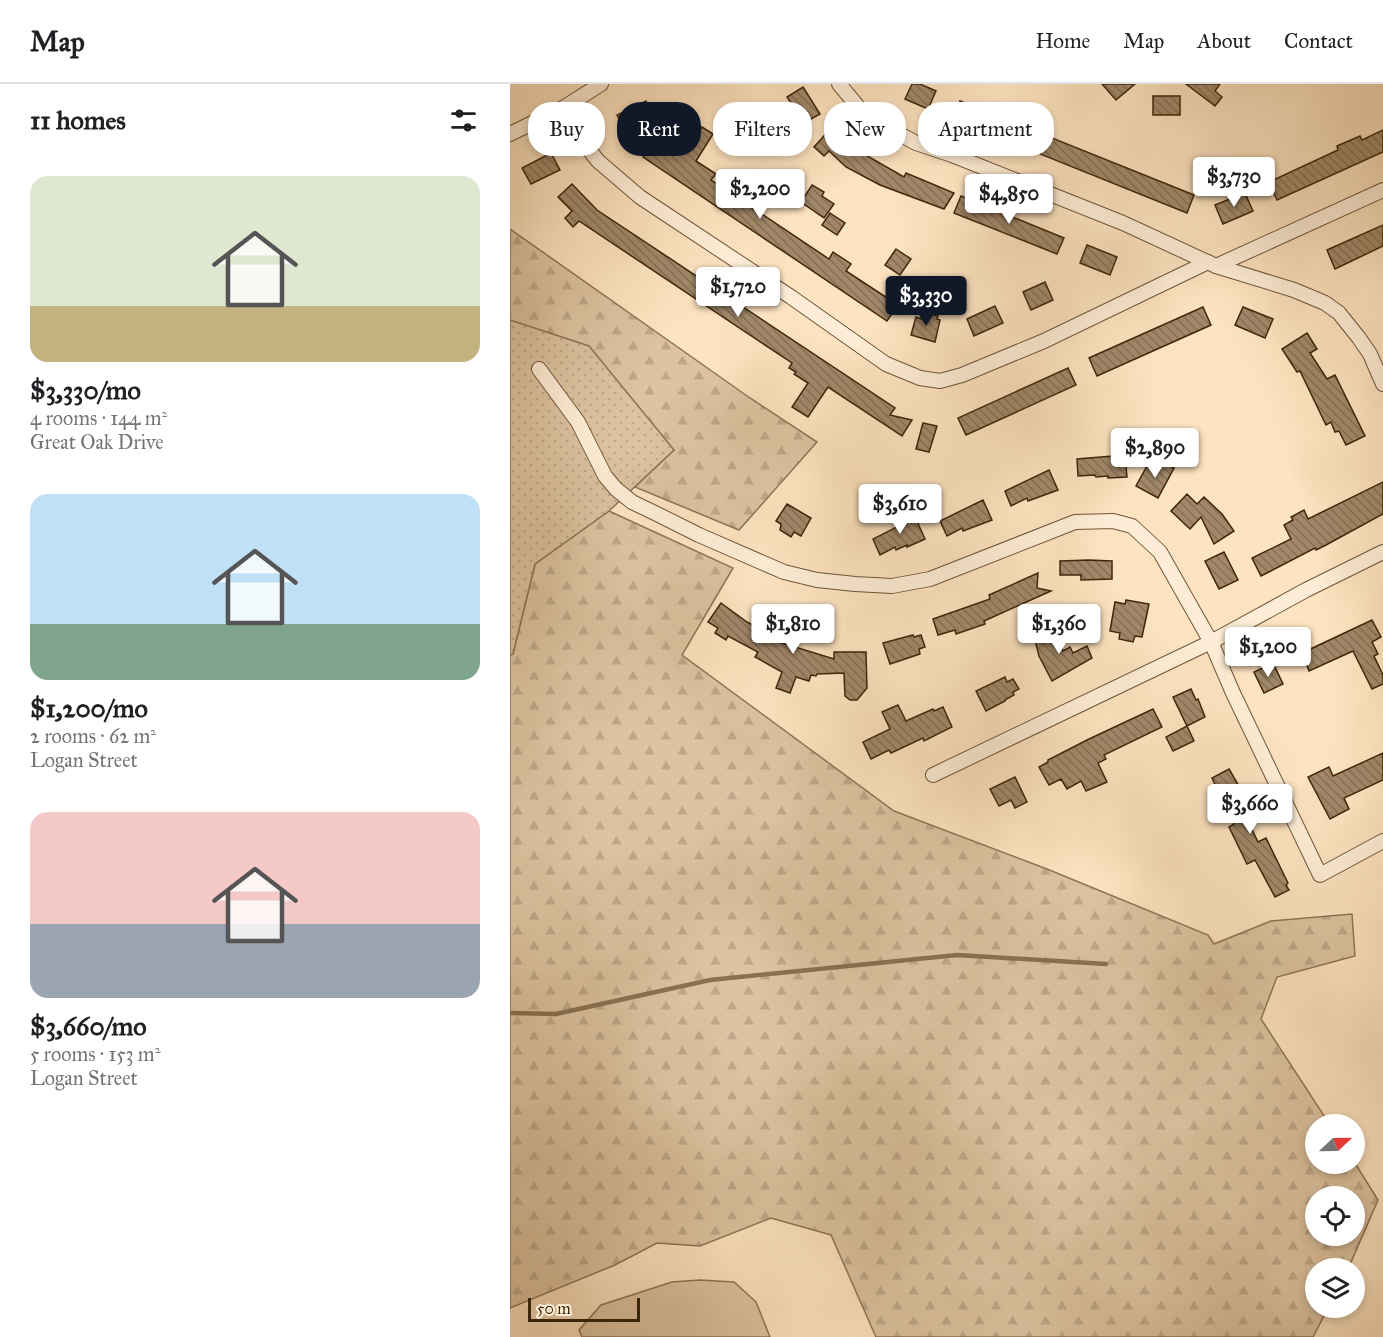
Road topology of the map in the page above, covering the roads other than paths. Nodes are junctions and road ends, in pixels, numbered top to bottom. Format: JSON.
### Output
{"nodes":[{"id":1,"x":601,"y":84,"type":"edge"},
{"id":2,"x":839,"y":84,"type":"edge"},
{"id":3,"x":572,"y":102,"type":"edge"},
{"id":4,"x":528,"y":125,"type":"edge"},
{"id":5,"x":510,"y":134,"type":"edge"},
{"id":6,"x":594,"y":156,"type":"edge"},
{"id":7,"x":1383,"y":190,"type":"edge"},
{"id":8,"x":1212,"y":264,"type":"junction"},
{"id":9,"x":539,"y":369,"type":"dead end"},
{"id":10,"x":1383,"y":384,"type":"edge"},
{"id":11,"x":1383,"y":552,"type":"edge"},
{"id":12,"x":1211,"y":642,"type":"junction"},
{"id":13,"x":933,"y":775,"type":"dead end"},
{"id":14,"x":1383,"y":841,"type":"edge"}],
"edges":[{"from":1,"to":3,"type":"street"},
{"from":2,"to":8,"type":"street"},
{"from":4,"to":5,"type":"street"},
{"from":6,"to":8,"type":"street"},
{"from":7,"to":8,"type":"street"},
{"from":8,"to":10,"type":"street"},
{"from":9,"to":12,"type":"street"},
{"from":11,"to":12,"type":"street"},
{"from":12,"to":13,"type":"street"},
{"from":12,"to":14,"type":"street"}]}
